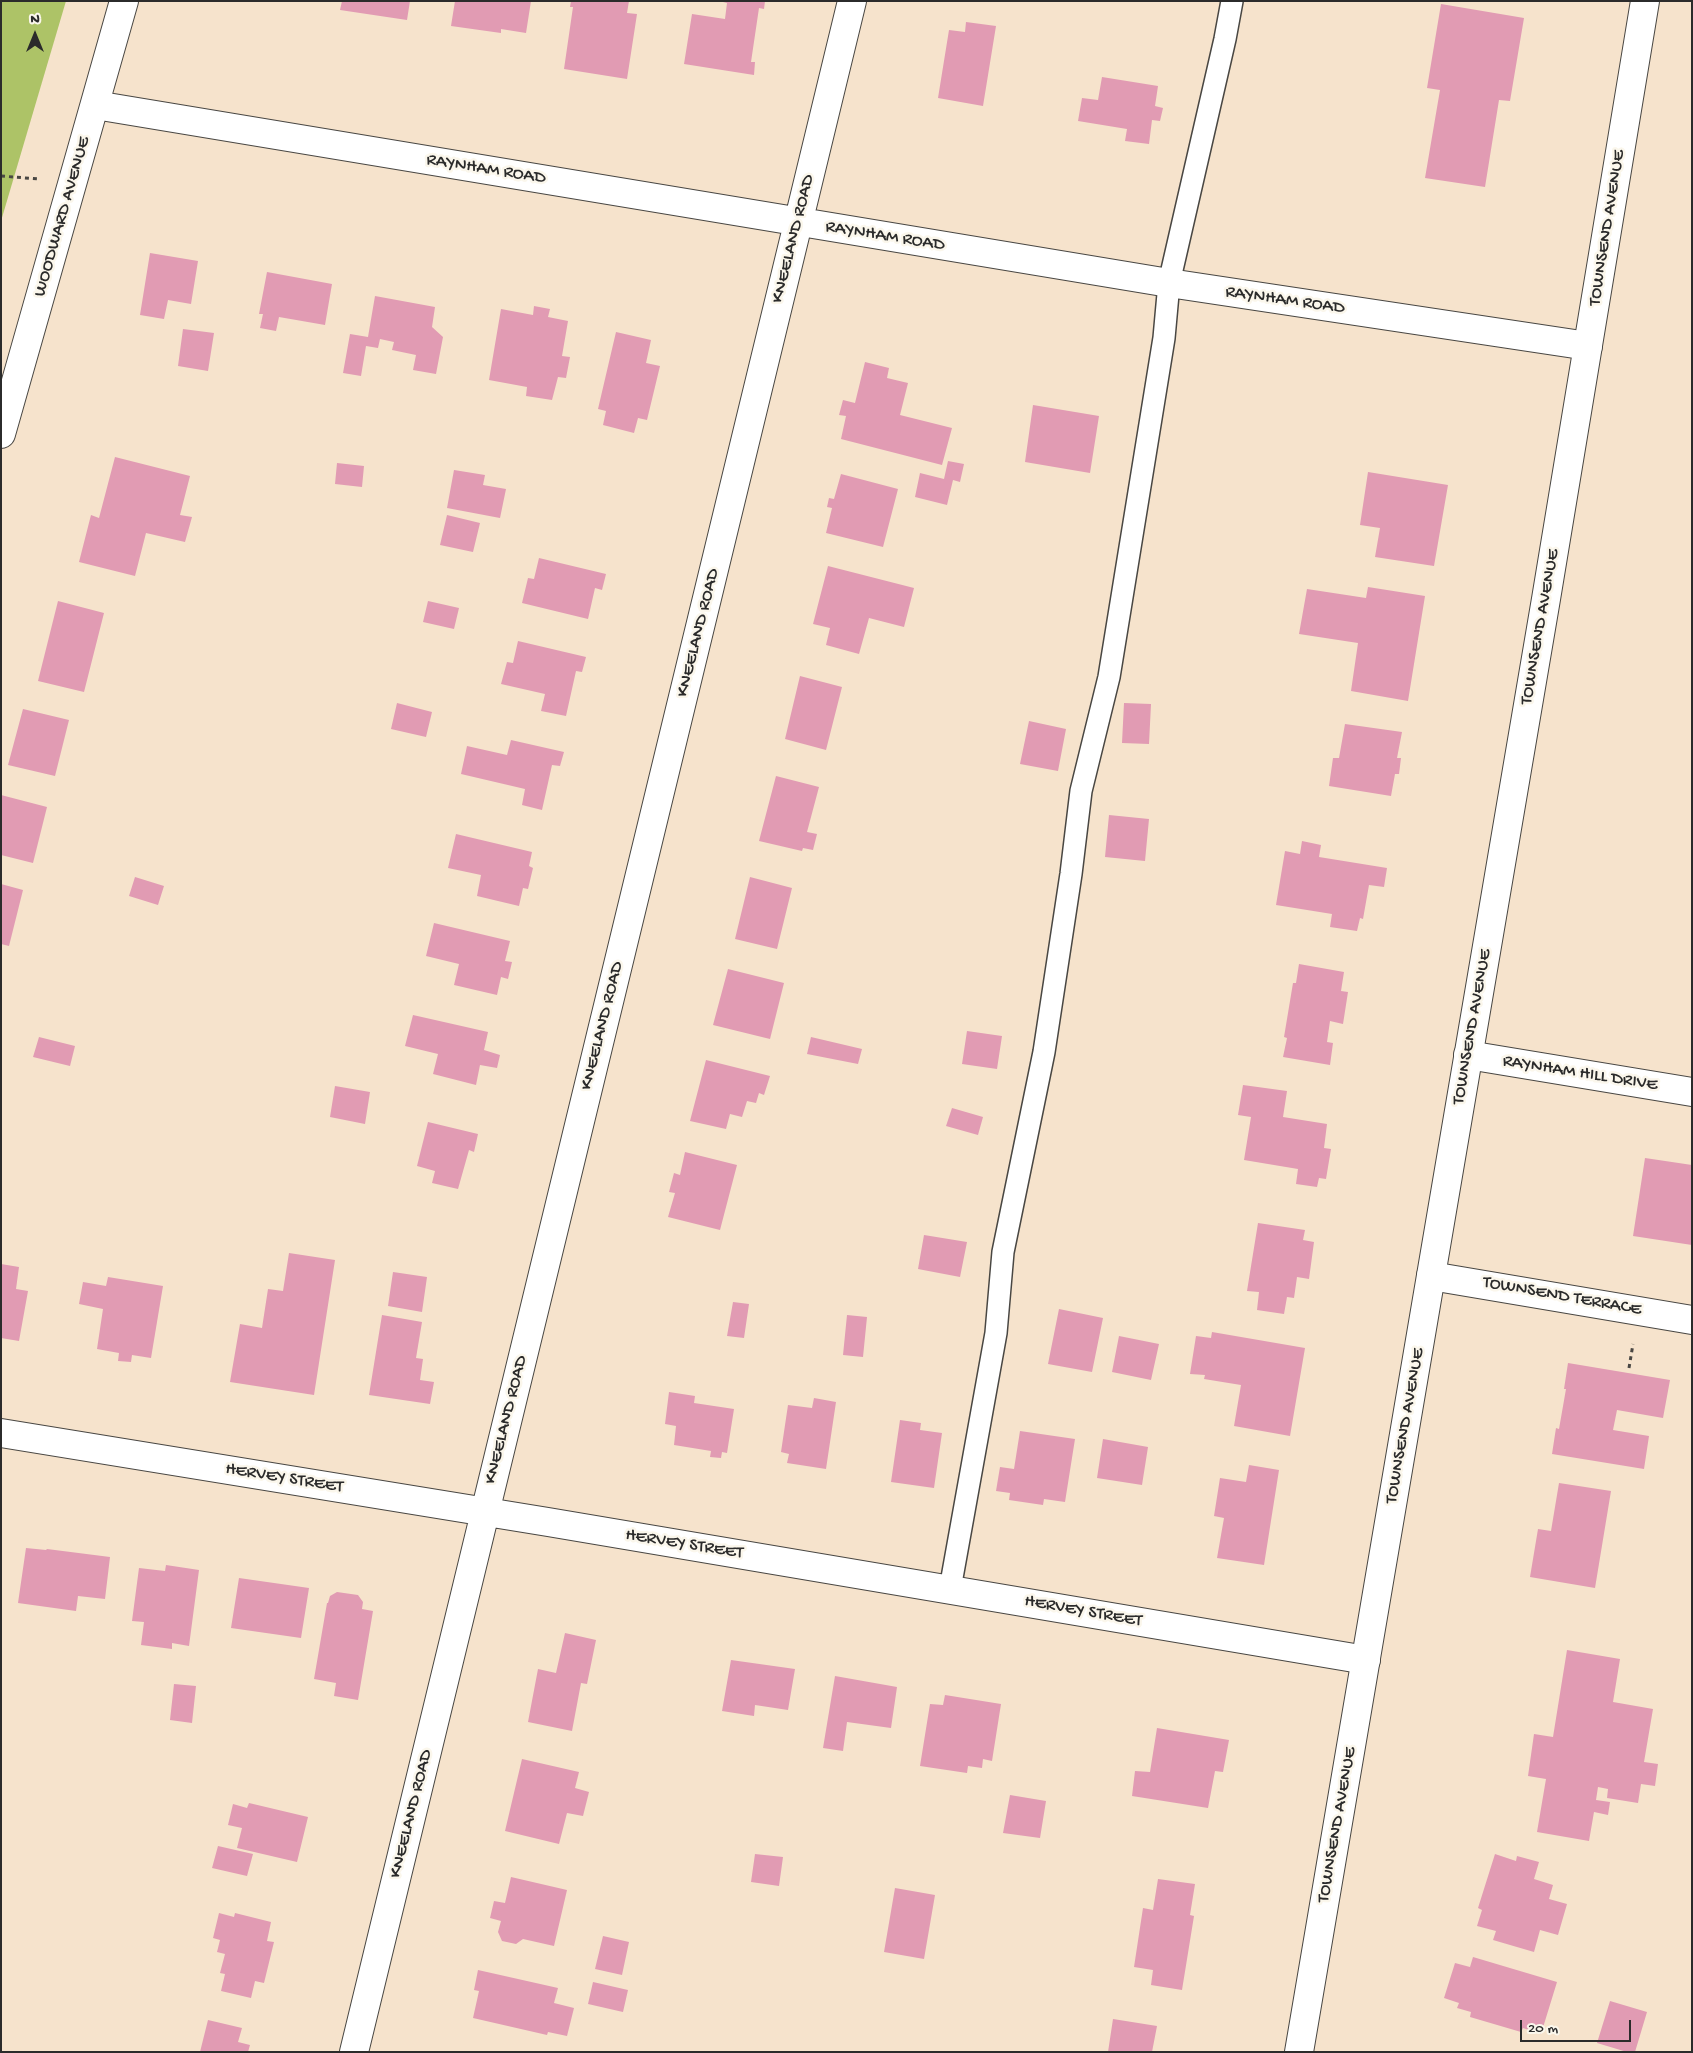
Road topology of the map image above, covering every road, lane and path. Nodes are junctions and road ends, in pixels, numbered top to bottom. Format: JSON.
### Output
{"nodes":[{"id":1,"x":124,"y":1,"type":"edge"},
{"id":2,"x":852,"y":1,"type":"edge"},
{"id":3,"x":1232,"y":1,"type":"edge"},
{"id":4,"x":1645,"y":1,"type":"edge"},
{"id":5,"x":95,"y":105,"type":"junction"},
{"id":6,"x":798,"y":222,"type":"junction"},
{"id":7,"x":1169,"y":283,"type":"junction"},
{"id":8,"x":1588,"y":346,"type":"junction"},
{"id":9,"x":1,"y":434,"type":"edge"},
{"id":10,"x":1468,"y":1056,"type":"junction"},
{"id":11,"x":1692,"y":1092,"type":"edge"},
{"id":12,"x":1431,"y":1276,"type":"junction"},
{"id":13,"x":1692,"y":1320,"type":"edge"},
{"id":14,"x":1,"y":1433,"type":"edge"},
{"id":15,"x":485,"y":1511,"type":"junction"},
{"id":16,"x":950,"y":1589,"type":"junction"},
{"id":17,"x":1366,"y":1660,"type":"junction"},
{"id":18,"x":354,"y":2052,"type":"edge"},
{"id":19,"x":1299,"y":2052,"type":"edge"}],
"edges":[{"from":1,"to":5,"type":"street","name":"WOODWARD AVENUE"},
{"from":2,"to":6,"type":"street","name":"KNEELAND ROAD"},
{"from":3,"to":7,"type":"lane"},
{"from":4,"to":8,"type":"street","name":"TOWNSEND AVENUE"},
{"from":5,"to":6,"type":"street","name":"RAYNHAM ROAD"},
{"from":5,"to":9,"type":"street","name":"WOODWARD AVENUE"},
{"from":6,"to":7,"type":"street","name":"RAYNHAM ROAD"},
{"from":6,"to":15,"type":"street","name":"KNEELAND ROAD"},
{"from":7,"to":8,"type":"street","name":"RAYNHAM ROAD"},
{"from":7,"to":16,"type":"lane"},
{"from":8,"to":10,"type":"street","name":"TOWNSEND AVENUE"},
{"from":10,"to":11,"type":"street","name":"RAYNHAM HILL DRIVE"},
{"from":10,"to":12,"type":"street","name":"TOWNSEND AVENUE"},
{"from":12,"to":13,"type":"street","name":"TOWNSEND TERRACE"},
{"from":12,"to":17,"type":"street","name":"TOWNSEND AVENUE"},
{"from":14,"to":15,"type":"street","name":"HERVEY STREET"},
{"from":15,"to":16,"type":"street","name":"HERVEY STREET"},
{"from":15,"to":18,"type":"street","name":"KNEELAND ROAD"},
{"from":16,"to":17,"type":"street","name":"HERVEY STREET"},
{"from":17,"to":19,"type":"street","name":"TOWNSEND AVENUE"}]}
